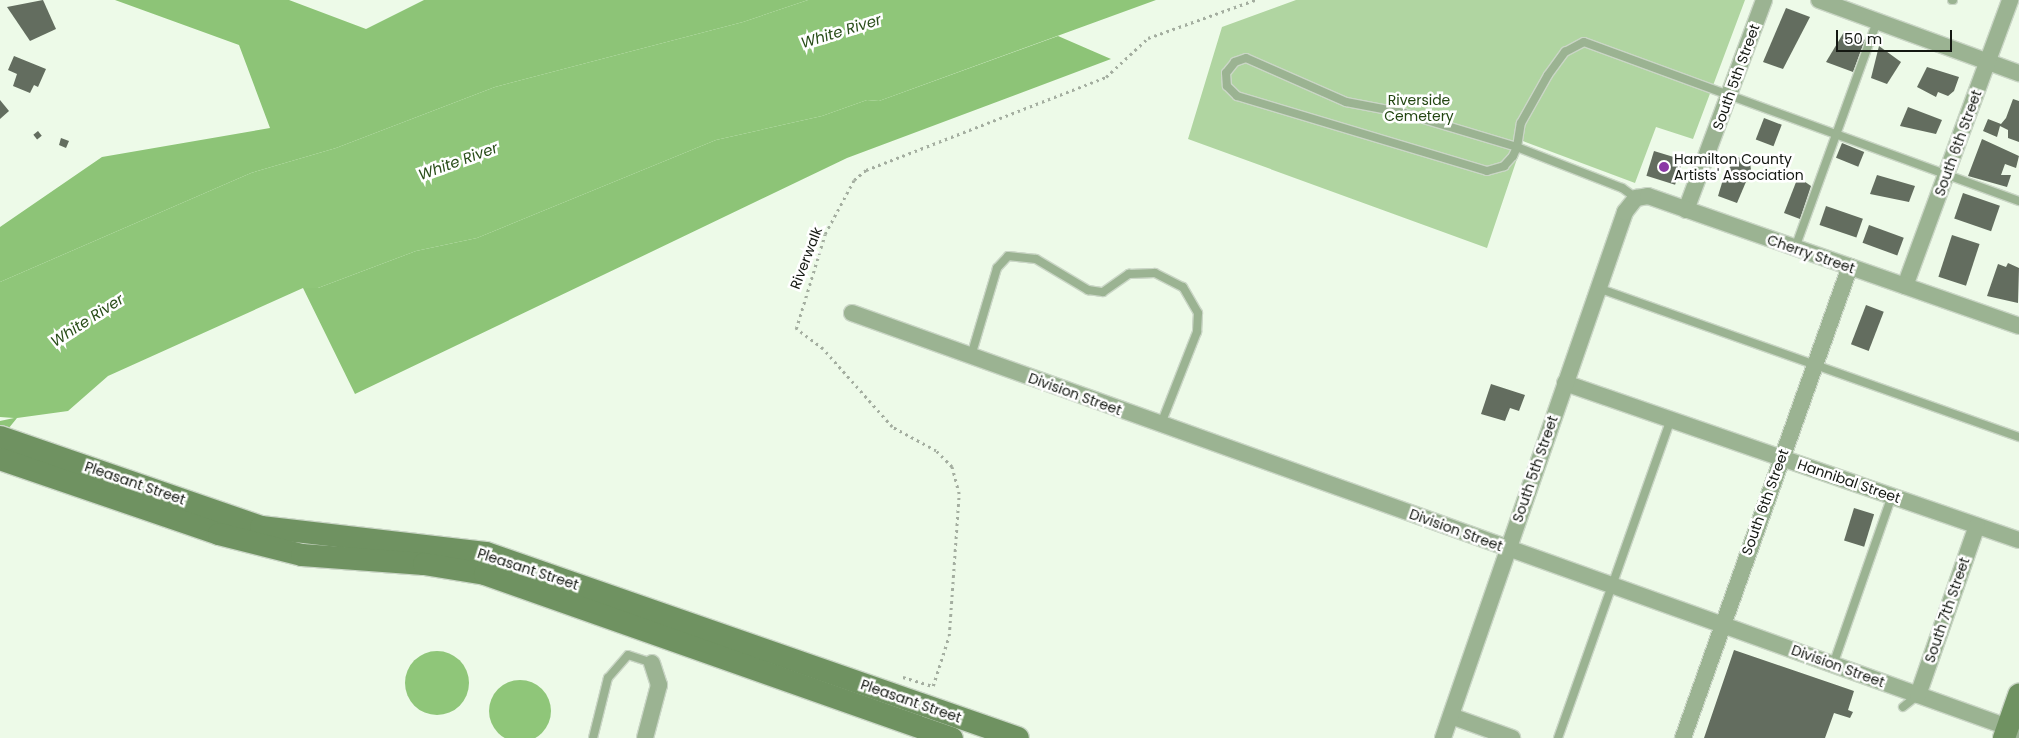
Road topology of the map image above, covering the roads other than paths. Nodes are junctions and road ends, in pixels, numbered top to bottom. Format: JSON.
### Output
{"nodes":[{"id":1,"x":1764,"y":0,"type":"edge"},
{"id":2,"x":1819,"y":0,"type":"edge"},
{"id":3,"x":2010,"y":0,"type":"edge"},
{"id":4,"x":1877,"y":22,"type":"junction"},
{"id":5,"x":1987,"y":62,"type":"junction"},
{"id":6,"x":2019,"y":73,"type":"edge"},
{"id":7,"x":1729,"y":94,"type":"junction"},
{"id":8,"x":1837,"y":133,"type":"junction"},
{"id":9,"x":1517,"y":147,"type":"junction"},
{"id":10,"x":1947,"y":174,"type":"junction"},
{"id":11,"x":1636,"y":198,"type":"junction"},
{"id":12,"x":2019,"y":200,"type":"edge"},
{"id":13,"x":1686,"y":210,"type":"junction"},
{"id":14,"x":1795,"y":248,"type":"junction"},
{"id":15,"x":1850,"y":267,"type":"junction"},
{"id":16,"x":1905,"y":286,"type":"junction"},
{"id":17,"x":1600,"y":289,"type":"junction"},
{"id":18,"x":852,"y":314,"type":"dead end"},
{"id":19,"x":2018,"y":322,"type":"edge"},
{"id":20,"x":971,"y":356,"type":"junction"},
{"id":21,"x":1814,"y":365,"type":"junction"},
{"id":22,"x":1566,"y":383,"type":"junction"},
{"id":23,"x":1670,"y":419,"type":"junction"},
{"id":24,"x":1161,"y":424,"type":"junction"},
{"id":25,"x":0,"y":437,"type":"edge"},
{"id":26,"x":2019,"y":437,"type":"edge"},
{"id":27,"x":1781,"y":458,"type":"junction"},
{"id":28,"x":0,"y":459,"type":"edge"},
{"id":29,"x":1892,"y":496,"type":"junction"},
{"id":30,"x":222,"y":524,"type":"junction"},
{"id":31,"x":1977,"y":526,"type":"junction"},
{"id":32,"x":2019,"y":540,"type":"edge"},
{"id":33,"x":1507,"y":548,"type":"junction"},
{"id":34,"x":1612,"y":586,"type":"junction"},
{"id":35,"x":1721,"y":625,"type":"junction"},
{"id":36,"x":652,"y":663,"type":"joint"},
{"id":37,"x":1833,"y":664,"type":"junction"},
{"id":38,"x":1918,"y":695,"type":"junction"},
{"id":39,"x":2019,"y":695,"type":"edge"},
{"id":40,"x":1903,"y":707,"type":"dead end"},
{"id":41,"x":1451,"y":716,"type":"junction"},
{"id":42,"x":2010,"y":732,"type":"edge"},
{"id":43,"x":593,"y":738,"type":"edge"},
{"id":44,"x":645,"y":738,"type":"edge"},
{"id":45,"x":952,"y":738,"type":"edge"},
{"id":46,"x":1018,"y":738,"type":"edge"},
{"id":47,"x":1443,"y":738,"type":"edge"},
{"id":48,"x":1512,"y":738,"type":"edge"},
{"id":49,"x":1558,"y":738,"type":"edge"},
{"id":50,"x":1683,"y":738,"type":"edge"}],
"edges":[{"from":1,"to":7,"type":"street","name":"South 5th Street"},
{"from":2,"to":4,"type":"street"},
{"from":3,"to":5,"type":"street","name":"South 6th Street"},
{"from":4,"to":5,"type":"street"},
{"from":4,"to":8,"type":"lane"},
{"from":5,"to":6,"type":"street"},
{"from":5,"to":10,"type":"street","name":"South 6th Street"},
{"from":7,"to":8,"type":"lane"},
{"from":7,"to":9,"type":"lane"},
{"from":7,"to":13,"type":"street","name":"South 5th Street"},
{"from":8,"to":10,"type":"lane"},
{"from":8,"to":14,"type":"lane"},
{"from":9,"to":9,"type":"lane"},
{"from":9,"to":11,"type":"lane"},
{"from":10,"to":12,"type":"lane"},
{"from":10,"to":16,"type":"street","name":"South 6th Street"},
{"from":11,"to":13,"type":"street","name":"Cherry Street"},
{"from":11,"to":17,"type":"street","name":"South 5th Street"},
{"from":13,"to":14,"type":"street","name":"Cherry Street"},
{"from":14,"to":15,"type":"street","name":"Cherry Street"},
{"from":15,"to":16,"type":"street","name":"Cherry Street"},
{"from":15,"to":21,"type":"street","name":"South 6th Street"},
{"from":16,"to":19,"type":"street","name":"Cherry Street"},
{"from":17,"to":21,"type":"lane"},
{"from":17,"to":22,"type":"street","name":"South 5th Street"},
{"from":18,"to":20,"type":"street","name":"Division Street"},
{"from":20,"to":24,"type":"street","name":"Division Street"},
{"from":20,"to":24,"type":"lane"},
{"from":21,"to":26,"type":"lane"},
{"from":21,"to":27,"type":"street","name":"South 6th Street"},
{"from":22,"to":23,"type":"street","name":"Hannibal Street"},
{"from":22,"to":33,"type":"street","name":"South 5th Street"},
{"from":23,"to":27,"type":"street","name":"Hannibal Street"},
{"from":23,"to":34,"type":"lane"},
{"from":24,"to":33,"type":"street","name":"Division Street"},
{"from":25,"to":30,"type":"street","name":"Pleasant Street"},
{"from":27,"to":29,"type":"street","name":"Hannibal Street"},
{"from":27,"to":35,"type":"street","name":"South 6th Street"},
{"from":28,"to":30,"type":"street","name":"Pleasant Street"},
{"from":29,"to":31,"type":"street","name":"Hannibal Street"},
{"from":29,"to":37,"type":"lane"},
{"from":30,"to":45,"type":"street","name":"Pleasant Street"},
{"from":30,"to":46,"type":"street","name":"Pleasant Street"},
{"from":31,"to":32,"type":"street","name":"Hannibal Street"},
{"from":31,"to":38,"type":"street","name":"South 7th Street"},
{"from":33,"to":34,"type":"street","name":"Division Street"},
{"from":33,"to":41,"type":"street","name":"South 5th Street"},
{"from":34,"to":35,"type":"street","name":"Division Street"},
{"from":34,"to":49,"type":"lane"},
{"from":35,"to":37,"type":"street","name":"Division Street"},
{"from":35,"to":50,"type":"street","name":"South 6th Street"},
{"from":36,"to":43,"type":"lane"},
{"from":36,"to":44,"type":"street"},
{"from":37,"to":38,"type":"street","name":"Division Street"},
{"from":38,"to":40,"type":"lane"},
{"from":38,"to":42,"type":"street","name":"Division Street"},
{"from":39,"to":42,"type":"street"},
{"from":41,"to":47,"type":"street","name":"South 5th Street"},
{"from":41,"to":48,"type":"street"}]}
